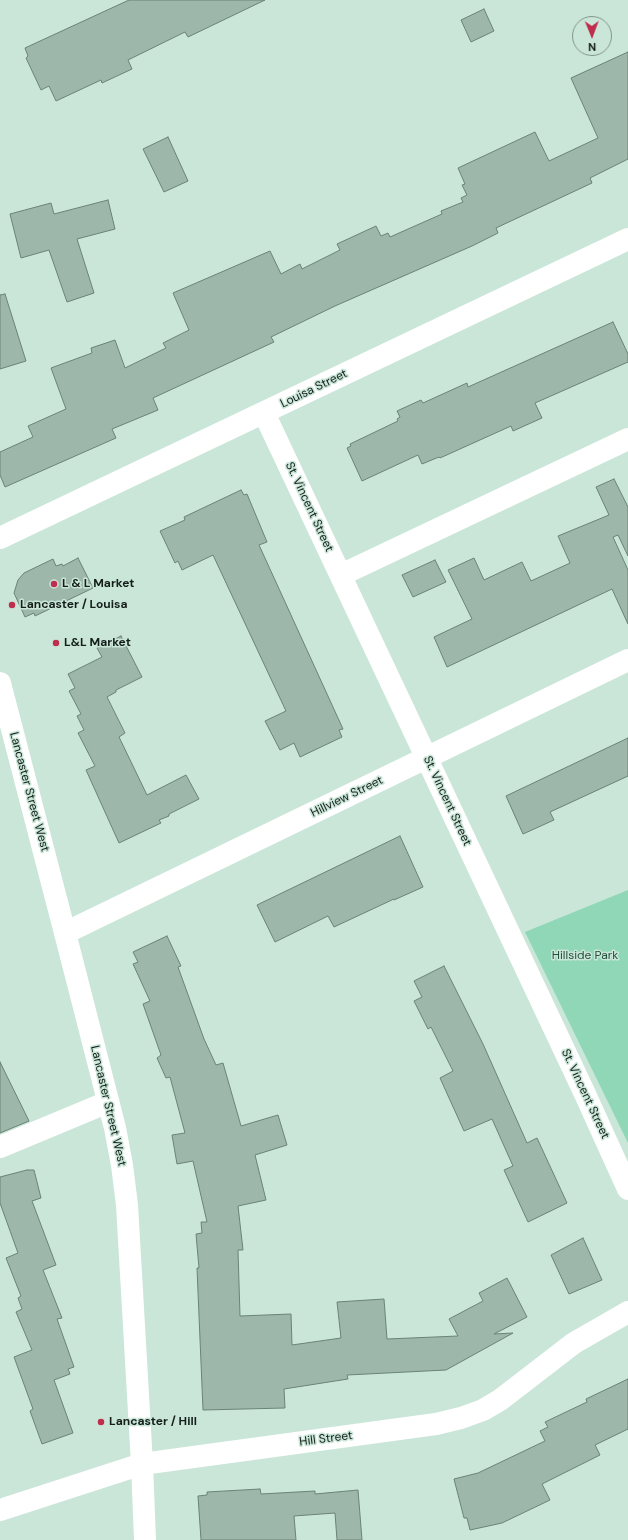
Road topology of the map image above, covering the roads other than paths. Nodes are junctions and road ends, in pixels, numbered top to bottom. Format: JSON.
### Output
{"nodes":[{"id":1,"x":628,"y":239,"type":"edge"},
{"id":2,"x":264,"y":413,"type":"junction"},
{"id":3,"x":628,"y":439,"type":"edge"},
{"id":4,"x":0,"y":538,"type":"edge"},
{"id":5,"x":341,"y":575,"type":"junction"},
{"id":6,"x":628,"y":660,"type":"edge"},
{"id":7,"x":0,"y":683,"type":"edge"},
{"id":8,"x":427,"y":758,"type":"junction"},
{"id":9,"x":65,"y":933,"type":"junction"},
{"id":10,"x":108,"y":1102,"type":"junction"},
{"id":11,"x":0,"y":1147,"type":"edge"},
{"id":12,"x":628,"y":1189,"type":"edge"},
{"id":13,"x":628,"y":1312,"type":"edge"},
{"id":14,"x":142,"y":1464,"type":"junction"},
{"id":15,"x":0,"y":1510,"type":"edge"},
{"id":16,"x":145,"y":1540,"type":"edge"}],
"edges":[{"from":1,"to":2,"type":"street","name":"Louisa Street"},
{"from":2,"to":4,"type":"street","name":"Louisa Street"},
{"from":2,"to":5,"type":"street","name":"St. Vincent Street"},
{"from":3,"to":5,"type":"street"},
{"from":5,"to":8,"type":"street","name":"St. Vincent Street"},
{"from":6,"to":8,"type":"street","name":"Hillview Street"},
{"from":7,"to":9,"type":"street","name":"Lancaster Street West"},
{"from":8,"to":9,"type":"street","name":"Hillview Street"},
{"from":8,"to":12,"type":"street","name":"St. Vincent Street"},
{"from":9,"to":10,"type":"street","name":"Lancaster Street West"},
{"from":10,"to":11,"type":"street"},
{"from":10,"to":14,"type":"street","name":"Lancaster Street West"},
{"from":13,"to":14,"type":"street","name":"Hill Street"},
{"from":14,"to":15,"type":"street","name":"Hill Street"},
{"from":14,"to":16,"type":"street","name":"Lancaster Street West"}]}
